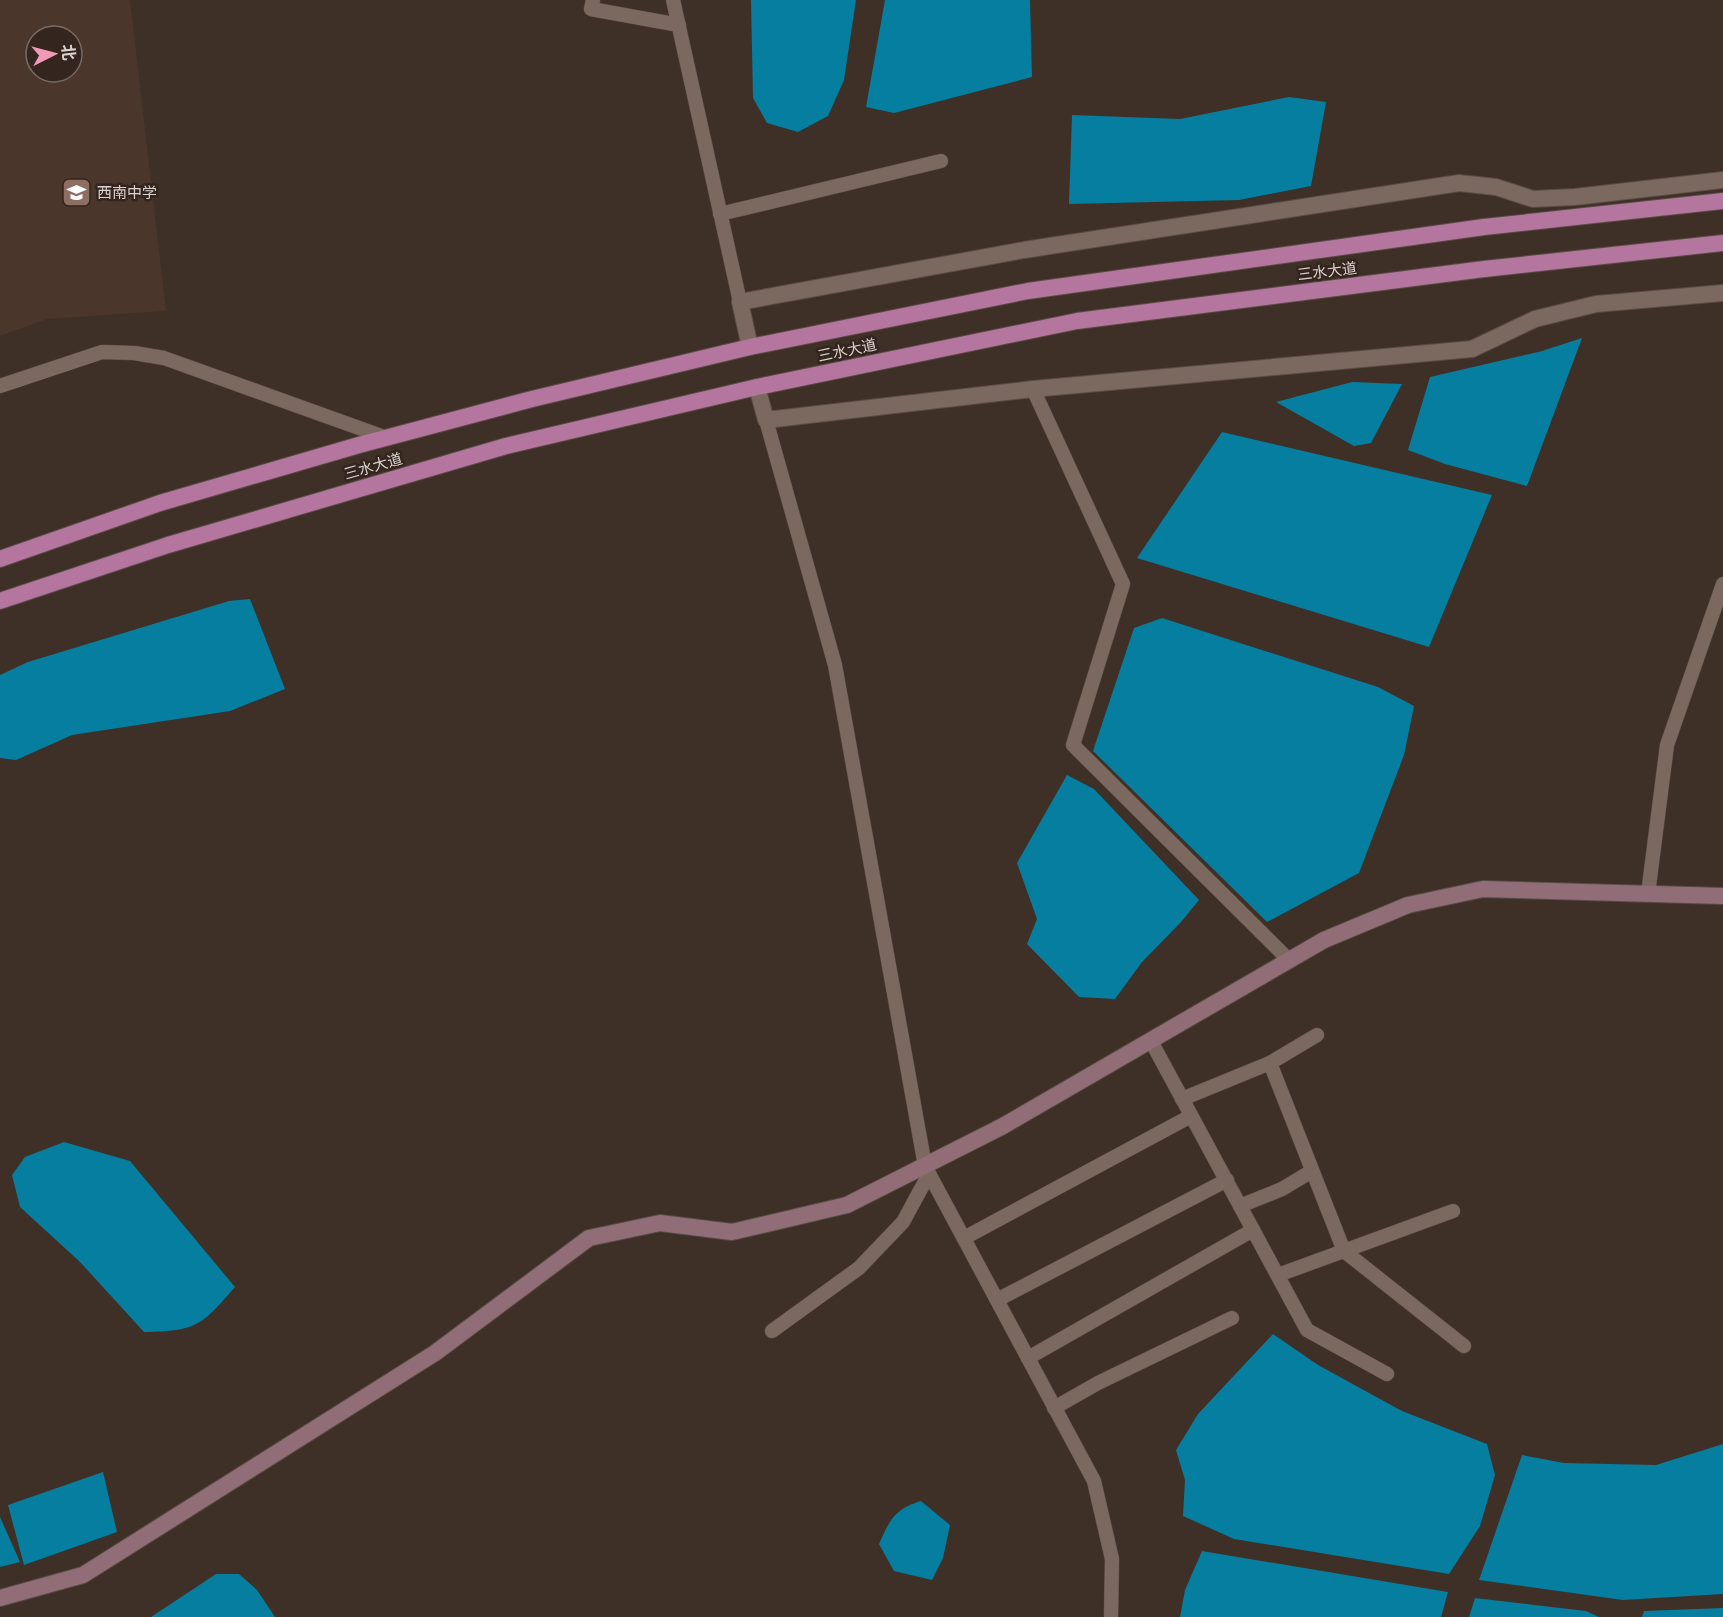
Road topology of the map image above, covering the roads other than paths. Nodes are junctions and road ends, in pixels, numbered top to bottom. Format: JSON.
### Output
{"nodes":[{"id":1,"x":593,"y":0,"type":"edge"},
{"id":2,"x":674,"y":0,"type":"edge"},
{"id":3,"x":679,"y":25,"type":"junction"},
{"id":4,"x":941,"y":161,"type":"dead end"},
{"id":5,"x":1723,"y":180,"type":"edge"},
{"id":6,"x":1723,"y":201,"type":"edge"},
{"id":7,"x":720,"y":214,"type":"junction"},
{"id":8,"x":1723,"y":243,"type":"edge"},
{"id":9,"x":1723,"y":293,"type":"edge"},
{"id":10,"x":740,"y":302,"type":"junction"},
{"id":11,"x":750,"y":347,"type":"junction"},
{"id":12,"x":0,"y":386,"type":"edge"},
{"id":13,"x":757,"y":387,"type":"junction"},
{"id":14,"x":1033,"y":389,"type":"junction"},
{"id":15,"x":766,"y":420,"type":"junction"},
{"id":16,"x":387,"y":438,"type":"junction"},
{"id":17,"x":0,"y":559,"type":"edge"},
{"id":18,"x":1723,"y":584,"type":"edge"},
{"id":19,"x":0,"y":601,"type":"edge"},
{"id":20,"x":1648,"y":894,"type":"junction"},
{"id":21,"x":1723,"y":896,"type":"edge"},
{"id":22,"x":1289,"y":960,"type":"junction"},
{"id":23,"x":1317,"y":1035,"type":"dead end"},
{"id":24,"x":1151,"y":1041,"type":"junction"},
{"id":25,"x":1270,"y":1063,"type":"junction"},
{"id":26,"x":1182,"y":1099,"type":"junction"},
{"id":27,"x":1191,"y":1116,"type":"junction"},
{"id":28,"x":927,"y":1170,"type":"junction"},
{"id":29,"x":1312,"y":1171,"type":"junction"},
{"id":30,"x":1227,"y":1180,"type":"junction"},
{"id":31,"x":1240,"y":1206,"type":"junction"},
{"id":32,"x":1453,"y":1211,"type":"dead end"},
{"id":33,"x":1253,"y":1230,"type":"junction"},
{"id":34,"x":964,"y":1238,"type":"junction"},
{"id":35,"x":1344,"y":1251,"type":"junction"},
{"id":36,"x":1278,"y":1275,"type":"junction"},
{"id":37,"x":997,"y":1300,"type":"junction"},
{"id":38,"x":1232,"y":1318,"type":"dead end"},
{"id":39,"x":772,"y":1331,"type":"dead end"},
{"id":40,"x":1464,"y":1346,"type":"dead end"},
{"id":41,"x":1028,"y":1358,"type":"junction"},
{"id":42,"x":1387,"y":1374,"type":"dead end"},
{"id":43,"x":1054,"y":1408,"type":"junction"},
{"id":44,"x":0,"y":1598,"type":"edge"},
{"id":45,"x":1111,"y":1617,"type":"edge"}],
"edges":[{"from":1,"to":3,"type":"street"},
{"from":2,"to":3,"type":"street"},
{"from":3,"to":7,"type":"street"},
{"from":4,"to":7,"type":"street"},
{"from":5,"to":10,"type":"street"},
{"from":6,"to":11,"type":"highway","name":"三水大道"},
{"from":7,"to":10,"type":"street"},
{"from":8,"to":13,"type":"highway","name":"三水大道"},
{"from":9,"to":14,"type":"street"},
{"from":10,"to":11,"type":"street"},
{"from":11,"to":16,"type":"highway","name":"三水大道"},
{"from":12,"to":16,"type":"street"},
{"from":13,"to":15,"type":"street"},
{"from":13,"to":19,"type":"highway","name":"三水大道"},
{"from":14,"to":15,"type":"street"},
{"from":14,"to":22,"type":"street"},
{"from":15,"to":28,"type":"street"},
{"from":16,"to":17,"type":"highway","name":"三水大道"},
{"from":18,"to":20,"type":"street"},
{"from":20,"to":21,"type":"main road"},
{"from":20,"to":22,"type":"main road"},
{"from":22,"to":24,"type":"main road"},
{"from":23,"to":25,"type":"street"},
{"from":24,"to":26,"type":"street"},
{"from":24,"to":28,"type":"main road"},
{"from":25,"to":26,"type":"street"},
{"from":25,"to":29,"type":"street"},
{"from":26,"to":27,"type":"street"},
{"from":27,"to":30,"type":"street"},
{"from":27,"to":34,"type":"street"},
{"from":28,"to":34,"type":"street"},
{"from":28,"to":39,"type":"street"},
{"from":28,"to":44,"type":"main road"},
{"from":29,"to":31,"type":"street"},
{"from":29,"to":35,"type":"street"},
{"from":30,"to":31,"type":"street"},
{"from":30,"to":37,"type":"street"},
{"from":31,"to":33,"type":"street"},
{"from":32,"to":35,"type":"street"},
{"from":33,"to":36,"type":"street"},
{"from":33,"to":41,"type":"street"},
{"from":34,"to":37,"type":"street"},
{"from":35,"to":36,"type":"street"},
{"from":35,"to":40,"type":"street"},
{"from":36,"to":42,"type":"street"},
{"from":37,"to":41,"type":"street"},
{"from":38,"to":43,"type":"street"},
{"from":41,"to":43,"type":"street"},
{"from":43,"to":45,"type":"street"}]}
